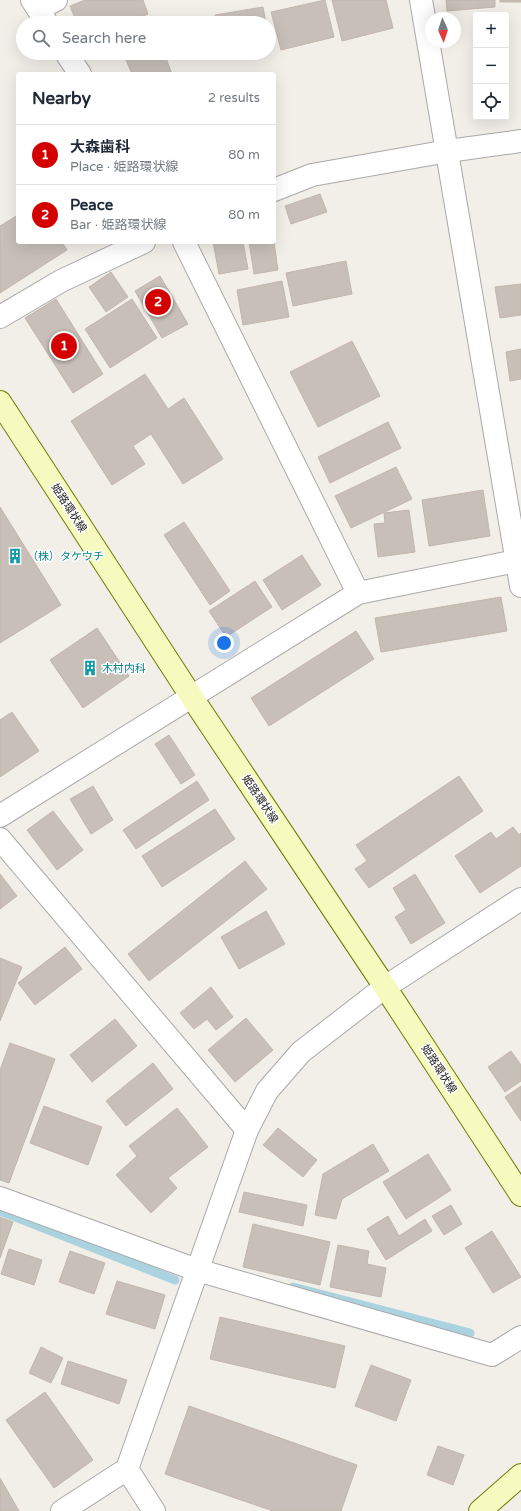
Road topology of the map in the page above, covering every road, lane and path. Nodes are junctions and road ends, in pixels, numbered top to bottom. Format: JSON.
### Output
{"nodes":[{"id":1,"x":422,"y":0,"type":"edge"},
{"id":2,"x":71,"y":60,"type":"edge"},
{"id":3,"x":79,"y":72,"type":"edge"},
{"id":4,"x":521,"y":141,"type":"edge"},
{"id":5,"x":448,"y":151,"type":"junction"},
{"id":6,"x":276,"y":189,"type":"edge"},
{"id":7,"x":140,"y":244,"type":"edge"},
{"id":8,"x":185,"y":244,"type":"edge"},
{"id":9,"x":0,"y":317,"type":"edge"},
{"id":10,"x":0,"y":402,"type":"edge"},
{"id":11,"x":519,"y":560,"type":"edge"},
{"id":12,"x":521,"y":586,"type":"edge"},
{"id":13,"x":358,"y":593,"type":"junction"},
{"id":14,"x":191,"y":696,"type":"junction"},
{"id":15,"x":0,"y":816,"type":"edge"},
{"id":16,"x":0,"y":839,"type":"edge"},
{"id":17,"x":521,"y":899,"type":"edge"},
{"id":18,"x":385,"y":987,"type":"junction"},
{"id":19,"x":247,"y":1130,"type":"junction"},
{"id":20,"x":521,"y":1195,"type":"edge"},
{"id":21,"x":0,"y":1198,"type":"edge"},
{"id":22,"x":197,"y":1270,"type":"junction"},
{"id":23,"x":521,"y":1337,"type":"edge"},
{"id":24,"x":126,"y":1469,"type":"junction"},
{"id":25,"x":521,"y":1475,"type":"edge"},
{"id":26,"x":62,"y":1511,"type":"edge"},
{"id":27,"x":154,"y":1511,"type":"edge"},
{"id":28,"x":480,"y":1511,"type":"edge"}],
"edges":[{"from":1,"to":5,"type":"street"},
{"from":2,"to":3,"type":"street"},
{"from":4,"to":5,"type":"street"},
{"from":5,"to":6,"type":"street"},
{"from":5,"to":11,"type":"street"},
{"from":7,"to":9,"type":"street"},
{"from":8,"to":13,"type":"street"},
{"from":10,"to":14,"type":"main road","name":"姫路環状線"},
{"from":11,"to":12,"type":"street"},
{"from":11,"to":13,"type":"street"},
{"from":13,"to":14,"type":"street"},
{"from":14,"to":15,"type":"street"},
{"from":14,"to":18,"type":"main road","name":"姫路環状線"},
{"from":16,"to":19,"type":"street"},
{"from":17,"to":18,"type":"street"},
{"from":18,"to":19,"type":"street"},
{"from":18,"to":20,"type":"main road","name":"姫路環状線"},
{"from":19,"to":22,"type":"street"},
{"from":21,"to":22,"type":"street"},
{"from":22,"to":23,"type":"street"},
{"from":22,"to":24,"type":"street"},
{"from":24,"to":26,"type":"street"},
{"from":24,"to":27,"type":"street"},
{"from":25,"to":28,"type":"main road"}]}
